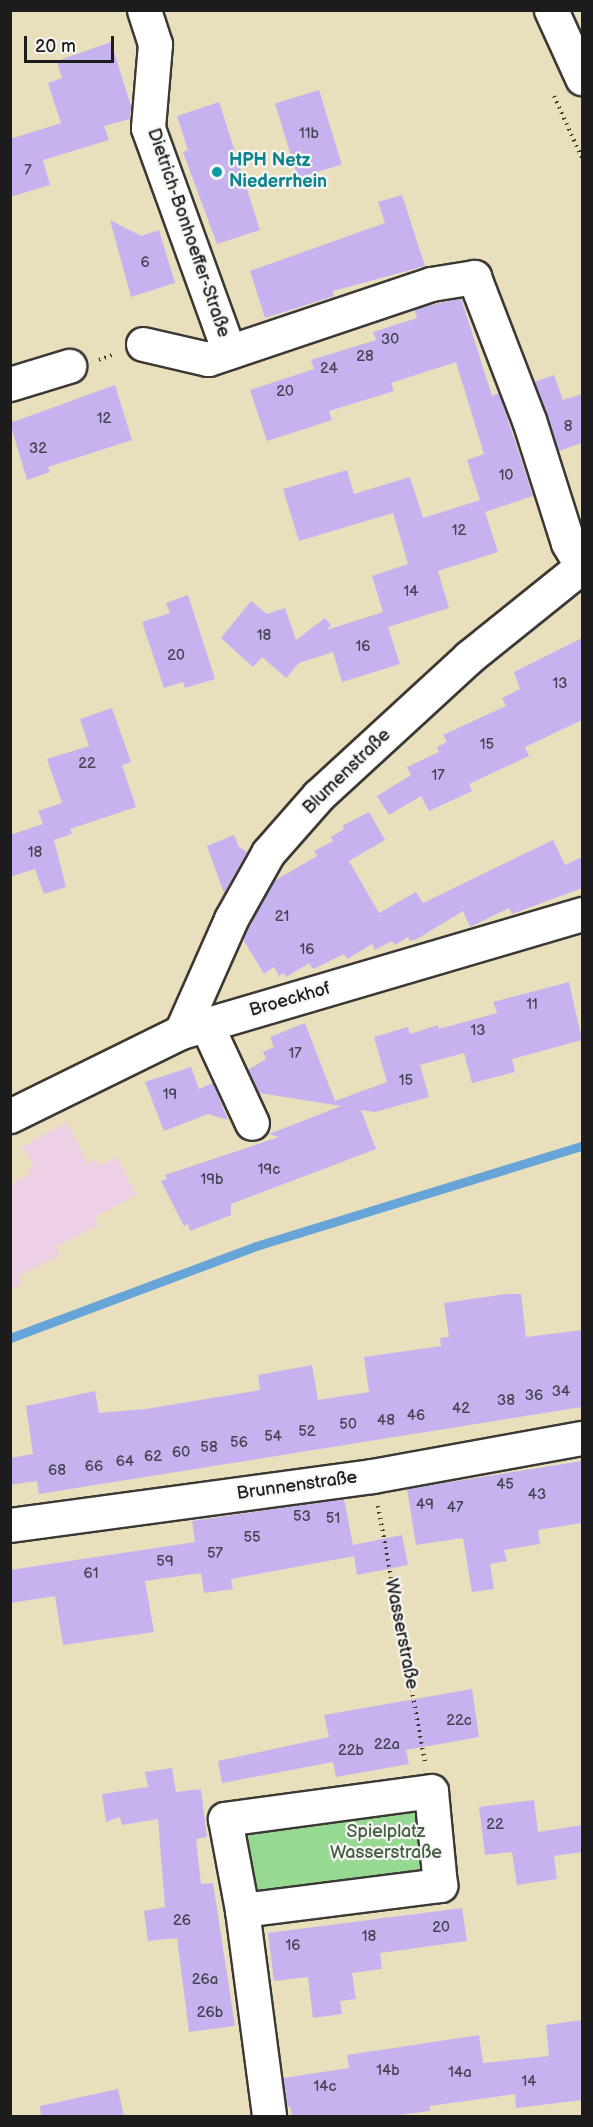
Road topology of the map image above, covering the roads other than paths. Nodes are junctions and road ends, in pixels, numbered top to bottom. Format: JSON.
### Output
{"nodes":[{"id":1,"x":144,"y":10,"type":"edge"},
{"id":2,"x":551,"y":10,"type":"edge"},
{"id":3,"x":582,"y":78,"type":"edge"},
{"id":4,"x":143,"y":344,"type":"road end"},
{"id":5,"x":229,"y":352,"type":"junction"},
{"id":6,"x":69,"y":366,"type":"road end"},
{"id":7,"x":10,"y":384,"type":"edge"},
{"id":8,"x":582,"y":566,"type":"edge"},
{"id":9,"x":582,"y":914,"type":"edge"},
{"id":10,"x":194,"y":1028,"type":"junction"},
{"id":11,"x":10,"y":1116,"type":"edge"},
{"id":12,"x":252,"y":1123,"type":"dead end"},
{"id":13,"x":582,"y":1438,"type":"edge"},
{"id":14,"x":10,"y":1525,"type":"edge"},
{"id":15,"x":242,"y":1910,"type":"junction"},
{"id":16,"x":269,"y":2116,"type":"edge"}],
"edges":[{"from":1,"to":5,"type":"street","name":"Dietrich-Bonhoeffer-Straße"},
{"from":2,"to":3,"type":"street"},
{"from":4,"to":5,"type":"street"},
{"from":5,"to":8,"type":"street","name":"Dietrich-Bonhoeffer-Straße"},
{"from":6,"to":7,"type":"street"},
{"from":8,"to":10,"type":"street","name":"Blumenstraße"},
{"from":9,"to":10,"type":"street","name":"Broeckhof"},
{"from":10,"to":11,"type":"street","name":"Broeckhof"},
{"from":10,"to":12,"type":"street"},
{"from":13,"to":14,"type":"street","name":"Brunnenstraße"},
{"from":15,"to":15,"type":"street"},
{"from":15,"to":16,"type":"street"}]}
